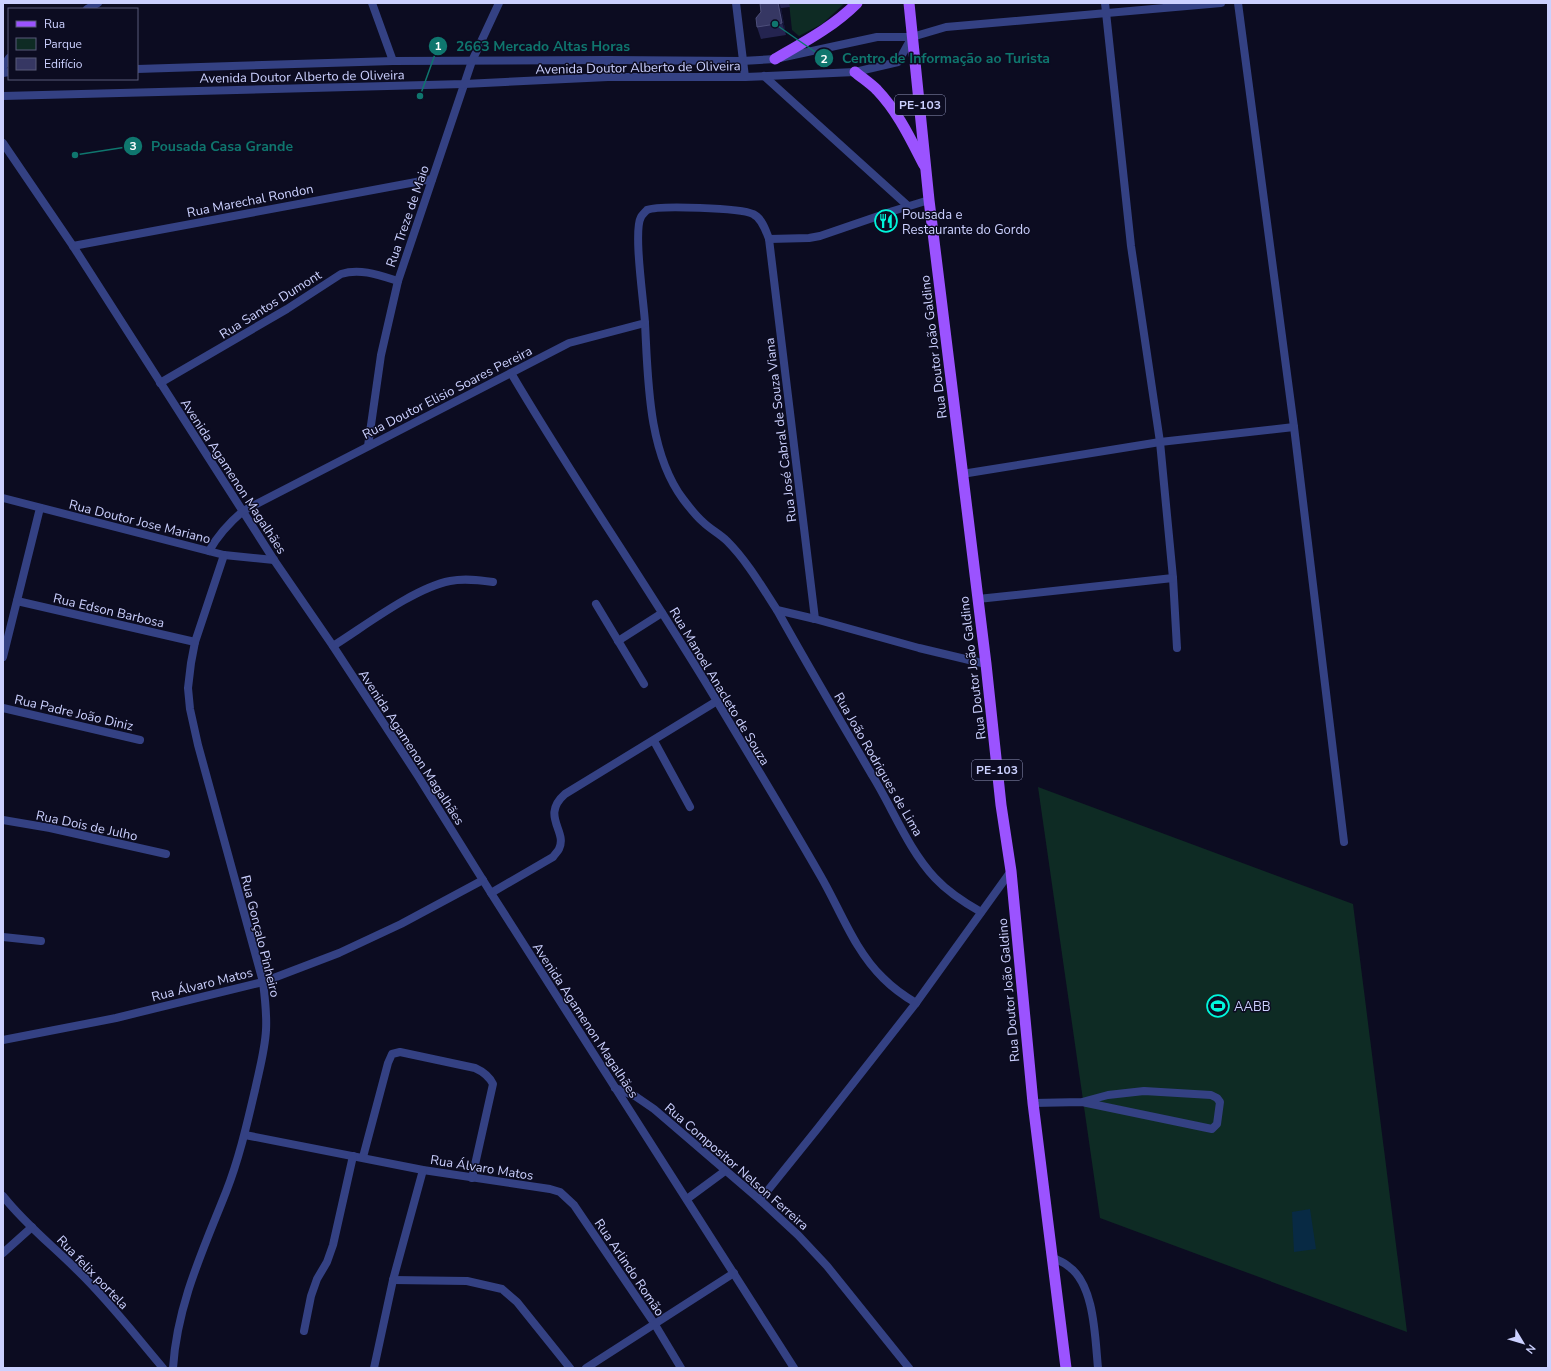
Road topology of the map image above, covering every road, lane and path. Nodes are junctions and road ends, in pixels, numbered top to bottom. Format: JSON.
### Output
{"nodes":[{"id":1,"x":98,"y":3,"type":"edge"},
{"id":2,"x":372,"y":3,"type":"edge"},
{"id":3,"x":499,"y":3,"type":"edge"},
{"id":4,"x":736,"y":3,"type":"edge"},
{"id":5,"x":857,"y":3,"type":"edge"},
{"id":6,"x":909,"y":3,"type":"edge"},
{"id":7,"x":1105,"y":3,"type":"edge"},
{"id":8,"x":1221,"y":3,"type":"edge"},
{"id":9,"x":1238,"y":3,"type":"edge"},
{"id":10,"x":88,"y":8,"type":"edge"},
{"id":11,"x":1106,"y":14,"type":"junction"},
{"id":12,"x":912,"y":37,"type":"junction"},
{"id":13,"x":774,"y":58,"type":"junction"},
{"id":14,"x":608,"y":60,"type":"junction"},
{"id":15,"x":393,"y":61,"type":"junction"},
{"id":16,"x":472,"y":61,"type":"junction"},
{"id":17,"x":742,"y":61,"type":"junction"},
{"id":18,"x":138,"y":69,"type":"edge"},
{"id":19,"x":855,"y":72,"type":"junction"},
{"id":20,"x":764,"y":76,"type":"junction"},
{"id":21,"x":608,"y":77,"type":"junction"},
{"id":22,"x":745,"y":77,"type":"junction"},
{"id":23,"x":464,"y":84,"type":"junction"},
{"id":24,"x":3,"y":96,"type":"edge"},
{"id":25,"x":3,"y":143,"type":"edge"},
{"id":26,"x":927,"y":173,"type":"junction"},
{"id":27,"x":432,"y":179,"type":"junction"},
{"id":28,"x":929,"y":200,"type":"junction"},
{"id":29,"x":908,"y":206,"type":"junction"},
{"id":30,"x":769,"y":239,"type":"junction"},
{"id":31,"x":72,"y":246,"type":"junction"},
{"id":32,"x":398,"y":281,"type":"junction"},
{"id":33,"x":646,"y":323,"type":"junction"},
{"id":34,"x":512,"y":373,"type":"junction"},
{"id":35,"x":160,"y":384,"type":"junction"},
{"id":36,"x":1294,"y":427,"type":"junction"},
{"id":37,"x":1160,"y":442,"type":"junction"},
{"id":38,"x":368,"y":446,"type":"junction"},
{"id":39,"x":962,"y":474,"type":"junction"},
{"id":40,"x":3,"y":498,"type":"edge"},
{"id":41,"x":40,"y":508,"type":"junction"},
{"id":42,"x":243,"y":511,"type":"junction"},
{"id":43,"x":209,"y":551,"type":"junction"},
{"id":44,"x":224,"y":555,"type":"junction"},
{"id":45,"x":274,"y":560,"type":"junction"},
{"id":46,"x":1173,"y":578,"type":"junction"},
{"id":47,"x":493,"y":582,"type":"dead end"},
{"id":48,"x":978,"y":599,"type":"junction"},
{"id":49,"x":17,"y":601,"type":"junction"},
{"id":50,"x":596,"y":604,"type":"dead end"},
{"id":51,"x":776,"y":610,"type":"junction"},
{"id":52,"x":662,"y":613,"type":"junction"},
{"id":53,"x":815,"y":619,"type":"junction"},
{"id":54,"x":618,"y":640,"type":"junction"},
{"id":55,"x":195,"y":642,"type":"junction"},
{"id":56,"x":333,"y":646,"type":"junction"},
{"id":57,"x":1177,"y":648,"type":"dead end"},
{"id":58,"x":3,"y":656,"type":"edge"},
{"id":59,"x":986,"y":664,"type":"junction"},
{"id":60,"x":644,"y":684,"type":"dead end"},
{"id":61,"x":717,"y":701,"type":"junction"},
{"id":62,"x":3,"y":708,"type":"edge"},
{"id":63,"x":140,"y":740,"type":"dead end"},
{"id":64,"x":654,"y":741,"type":"junction"},
{"id":65,"x":690,"y":807,"type":"dead end"},
{"id":66,"x":3,"y":820,"type":"edge"},
{"id":67,"x":1344,"y":842,"type":"dead end"},
{"id":68,"x":166,"y":854,"type":"dead end"},
{"id":69,"x":1011,"y":871,"type":"junction"},
{"id":70,"x":483,"y":880,"type":"junction"},
{"id":71,"x":491,"y":893,"type":"junction"},
{"id":72,"x":981,"y":912,"type":"junction"},
{"id":73,"x":3,"y":937,"type":"edge"},
{"id":74,"x":40,"y":941,"type":"dead end"},
{"id":75,"x":263,"y":982,"type":"junction"},
{"id":76,"x":916,"y":1004,"type":"junction"},
{"id":77,"x":3,"y":1040,"type":"edge"},
{"id":78,"x":615,"y":1088,"type":"junction"},
{"id":79,"x":1082,"y":1102,"type":"junction"},
{"id":80,"x":1033,"y":1103,"type":"junction"},
{"id":81,"x":245,"y":1135,"type":"junction"},
{"id":82,"x":353,"y":1156,"type":"junction"},
{"id":83,"x":363,"y":1157,"type":"junction"},
{"id":84,"x":423,"y":1170,"type":"junction"},
{"id":85,"x":725,"y":1171,"type":"junction"},
{"id":86,"x":472,"y":1178,"type":"junction"},
{"id":87,"x":550,"y":1189,"type":"joint"},
{"id":88,"x":3,"y":1196,"type":"edge"},
{"id":89,"x":687,"y":1199,"type":"junction"},
{"id":90,"x":760,"y":1200,"type":"junction"},
{"id":91,"x":32,"y":1227,"type":"junction"},
{"id":92,"x":3,"y":1253,"type":"edge"},
{"id":93,"x":1052,"y":1257,"type":"junction"},
{"id":94,"x":734,"y":1272,"type":"junction"},
{"id":95,"x":393,"y":1280,"type":"junction"},
{"id":96,"x":654,"y":1324,"type":"junction"},
{"id":97,"x":304,"y":1331,"type":"dead end"},
{"id":98,"x":906,"y":1367,"type":"edge"},
{"id":99,"x":163,"y":1368,"type":"edge"},
{"id":100,"x":173,"y":1368,"type":"edge"},
{"id":101,"x":374,"y":1368,"type":"edge"},
{"id":102,"x":570,"y":1368,"type":"edge"},
{"id":103,"x":586,"y":1368,"type":"edge"},
{"id":104,"x":681,"y":1368,"type":"edge"},
{"id":105,"x":794,"y":1368,"type":"edge"},
{"id":106,"x":1066,"y":1368,"type":"edge"},
{"id":107,"x":1098,"y":1368,"type":"edge"}],
"edges":[{"from":1,"to":10,"type":"street"},
{"from":2,"to":15,"type":"street"},
{"from":3,"to":16,"type":"street","name":"Rua Treze de Maio"},
{"from":4,"to":17,"type":"street"},
{"from":5,"to":13,"type":"main road"},
{"from":6,"to":12,"type":"main road","name":"Rua Doutor João Galdino"},
{"from":7,"to":11,"type":"street"},
{"from":8,"to":11,"type":"street"},
{"from":9,"to":36,"type":"street"},
{"from":11,"to":12,"type":"street"},
{"from":11,"to":37,"type":"street"},
{"from":12,"to":13,"type":"street","name":"Avenida Doutor Alberto de Oliveira"},
{"from":12,"to":19,"type":"street","name":"Avenida Doutor Alberto de Oliveira"},
{"from":12,"to":26,"type":"main road","name":"Rua Doutor João Galdino","number":"PE-103"},
{"from":13,"to":17,"type":"street","name":"Avenida Doutor Alberto de Oliveira"},
{"from":14,"to":16,"type":"street","name":"Avenida Doutor Alberto de Oliveira"},
{"from":14,"to":17,"type":"street","name":"Avenida Doutor Alberto de Oliveira"},
{"from":14,"to":21,"type":"street"},
{"from":15,"to":16,"type":"street","name":"Avenida Doutor Alberto de Oliveira"},
{"from":15,"to":18,"type":"street","name":"Avenida Doutor Alberto de Oliveira"},
{"from":16,"to":23,"type":"street","name":"Rua Treze de Maio"},
{"from":17,"to":22,"type":"street"},
{"from":19,"to":20,"type":"street","name":"Avenida Doutor Alberto de Oliveira"},
{"from":19,"to":26,"type":"main road"},
{"from":20,"to":22,"type":"street","name":"Avenida Doutor Alberto de Oliveira"},
{"from":20,"to":29,"type":"street"},
{"from":21,"to":22,"type":"street","name":"Avenida Doutor Alberto de Oliveira"},
{"from":21,"to":23,"type":"street","name":"Avenida Doutor Alberto de Oliveira"},
{"from":23,"to":24,"type":"street","name":"Avenida Doutor Alberto de Oliveira"},
{"from":23,"to":27,"type":"street","name":"Rua Treze de Maio"},
{"from":25,"to":31,"type":"street","name":"Avenida Agamenon Magalhães"},
{"from":26,"to":28,"type":"main road","name":"Rua Doutor João Galdino","number":"PE-103"},
{"from":27,"to":31,"type":"street","name":"Rua Marechal Rondon"},
{"from":27,"to":32,"type":"street","name":"Rua Treze de Maio"},
{"from":28,"to":29,"type":"street"},
{"from":28,"to":39,"type":"main road","name":"Rua Doutor João Galdino","number":"PE-103"},
{"from":29,"to":30,"type":"street"},
{"from":30,"to":33,"type":"street","name":"Rua José Cabral de Souza Viana"},
{"from":30,"to":53,"type":"street","name":"Rua José Cabral de Souza Viana"},
{"from":31,"to":35,"type":"street","name":"Avenida Agamenon Magalhães"},
{"from":32,"to":35,"type":"street","name":"Rua Santos Dumont"},
{"from":32,"to":38,"type":"street","name":"Rua Treze de Maio"},
{"from":33,"to":34,"type":"street","name":"Rua Doutor Elisio Soares Pereira"},
{"from":33,"to":51,"type":"street","name":"Rua João Rodrigues de Lima"},
{"from":34,"to":38,"type":"street","name":"Rua Doutor Elisio Soares Pereira"},
{"from":34,"to":52,"type":"street","name":"Rua Manoel Anacleto de Souza"},
{"from":35,"to":42,"type":"street","name":"Avenida Agamenon Magalhães"},
{"from":36,"to":37,"type":"street"},
{"from":36,"to":67,"type":"street"},
{"from":37,"to":39,"type":"street"},
{"from":37,"to":46,"type":"street"},
{"from":38,"to":42,"type":"street","name":"Rua Doutor Elisio Soares Pereira"},
{"from":39,"to":48,"type":"main road","name":"Rua Doutor João Galdino","number":"PE-103"},
{"from":40,"to":41,"type":"street","name":"Rua Doutor Jose Mariano"},
{"from":41,"to":43,"type":"street","name":"Rua Doutor Jose Mariano"},
{"from":41,"to":49,"type":"street"},
{"from":42,"to":43,"type":"street","name":"Rua Doutor Elisio Soares Pereira"},
{"from":42,"to":45,"type":"street","name":"Avenida Agamenon Magalhães"},
{"from":43,"to":44,"type":"street","name":"Rua Doutor Jose Mariano"},
{"from":44,"to":45,"type":"street","name":"Rua Doutor Jose Mariano"},
{"from":44,"to":55,"type":"street","name":"Rua Gonçalo Pinheiro"},
{"from":45,"to":56,"type":"street","name":"Avenida Agamenon Magalhães"},
{"from":46,"to":48,"type":"street"},
{"from":46,"to":57,"type":"street"},
{"from":47,"to":56,"type":"street"},
{"from":48,"to":59,"type":"main road","name":"Rua Doutor João Galdino","number":"PE-103"},
{"from":49,"to":55,"type":"street","name":"Rua Edson Barbosa"},
{"from":49,"to":58,"type":"street"},
{"from":50,"to":54,"type":"street"},
{"from":51,"to":53,"type":"street"},
{"from":51,"to":72,"type":"street","name":"Rua João Rodrigues de Lima"},
{"from":52,"to":54,"type":"street"},
{"from":52,"to":61,"type":"street","name":"Rua Manoel Anacleto de Souza"},
{"from":53,"to":59,"type":"street"},
{"from":54,"to":60,"type":"street"},
{"from":55,"to":75,"type":"street","name":"Rua Gonçalo Pinheiro"},
{"from":56,"to":70,"type":"street","name":"Avenida Agamenon Magalhães"},
{"from":59,"to":69,"type":"main road","name":"Rua Doutor João Galdino","number":"PE-103"},
{"from":61,"to":64,"type":"street"},
{"from":61,"to":76,"type":"street","name":"Rua Manoel Anacleto de Souza"},
{"from":62,"to":63,"type":"street","name":"Rua Padre João Diniz"},
{"from":64,"to":65,"type":"street"},
{"from":64,"to":71,"type":"street"},
{"from":66,"to":68,"type":"street","name":"Rua Dois de Julho"},
{"from":69,"to":72,"type":"street"},
{"from":69,"to":80,"type":"main road","name":"Rua Doutor João Galdino","number":"PE-103"},
{"from":70,"to":71,"type":"street","name":"Avenida Agamenon Magalhães"},
{"from":70,"to":75,"type":"street","name":"Rua Álvaro Matos"},
{"from":71,"to":78,"type":"street","name":"Avenida Agamenon Magalhães"},
{"from":72,"to":76,"type":"street"},
{"from":73,"to":74,"type":"street"},
{"from":75,"to":77,"type":"street","name":"Rua Álvaro Matos"},
{"from":75,"to":81,"type":"street","name":"Rua Gonçalo Pinheiro"},
{"from":76,"to":90,"type":"street"},
{"from":78,"to":85,"type":"street","name":"Rua Compositor Nelson Ferreira"},
{"from":78,"to":89,"type":"street","name":"Avenida Agamenon Magalhães"},
{"from":79,"to":79,"type":"street"},
{"from":79,"to":80,"type":"street"},
{"from":80,"to":93,"type":"main road","name":"Rua Doutor João Galdino","number":"PE-103"},
{"from":81,"to":82,"type":"street","name":"Rua Álvaro Matos"},
{"from":81,"to":100,"type":"street","name":"Rua Gonçalo Pinheiro"},
{"from":82,"to":83,"type":"street","name":"Rua Álvaro Matos"},
{"from":82,"to":97,"type":"street"},
{"from":83,"to":84,"type":"street","name":"Rua Álvaro Matos"},
{"from":83,"to":86,"type":"street"},
{"from":84,"to":86,"type":"street","name":"Rua Álvaro Matos"},
{"from":84,"to":95,"type":"street"},
{"from":85,"to":89,"type":"street"},
{"from":85,"to":90,"type":"street","name":"Rua Compositor Nelson Ferreira"},
{"from":86,"to":87,"type":"street","name":"Rua Álvaro Matos"},
{"from":87,"to":96,"type":"street","name":"Rua Arlindo Romão"},
{"from":88,"to":91,"type":"street","name":"Rua felix portela"},
{"from":89,"to":94,"type":"street","name":"Avenida Agamenon Magalhães"},
{"from":90,"to":98,"type":"street","name":"Rua Compositor Nelson Ferreira"},
{"from":91,"to":92,"type":"street"},
{"from":91,"to":99,"type":"street","name":"Rua felix portela"},
{"from":93,"to":106,"type":"main road","name":"Rua Doutor João Galdino","number":"PE-103"},
{"from":93,"to":107,"type":"street"},
{"from":94,"to":96,"type":"street"},
{"from":94,"to":105,"type":"street","name":"Avenida Agamenon Magalhães"},
{"from":95,"to":101,"type":"street"},
{"from":95,"to":102,"type":"street"},
{"from":96,"to":103,"type":"street"},
{"from":96,"to":104,"type":"street","name":"Rua Arlindo Romão"}]}
